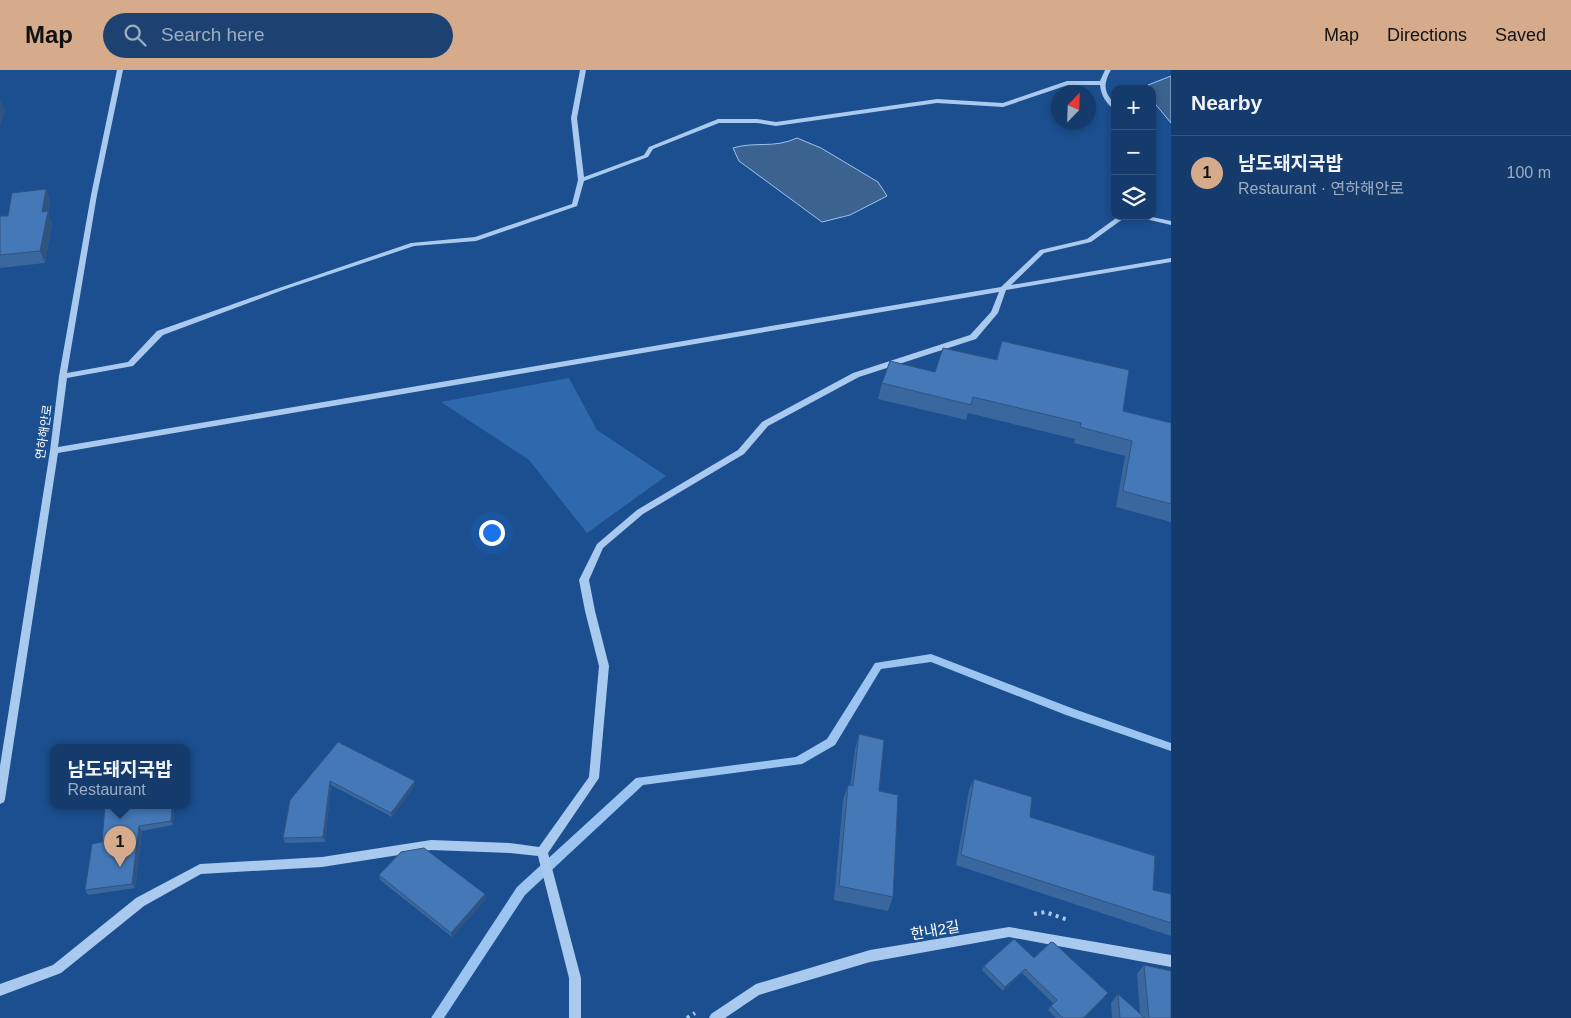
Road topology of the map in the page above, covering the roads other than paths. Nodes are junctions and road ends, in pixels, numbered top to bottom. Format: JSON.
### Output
{"nodes":[{"id":1,"x":120,"y":70,"type":"edge"},
{"id":2,"x":583,"y":70,"type":"edge"},
{"id":3,"x":1108,"y":70,"type":"edge"},
{"id":4,"x":1102,"y":83,"type":"junction"},
{"id":5,"x":1111,"y":104,"type":"edge"},
{"id":6,"x":581,"y":180,"type":"junction"},
{"id":7,"x":1118,"y":220,"type":"edge"},
{"id":8,"x":1156,"y":220,"type":"edge"},
{"id":9,"x":1171,"y":223,"type":"edge"},
{"id":10,"x":1171,"y":260,"type":"edge"},
{"id":11,"x":1002,"y":289,"type":"junction"},
{"id":12,"x":63,"y":376,"type":"junction"},
{"id":13,"x":54,"y":451,"type":"junction"},
{"id":14,"x":0,"y":799,"type":"edge"},
{"id":15,"x":542,"y":852,"type":"junction"},
{"id":16,"x":1171,"y":961,"type":"edge"},
{"id":17,"x":0,"y":990,"type":"edge"},
{"id":18,"x":575,"y":1018,"type":"edge"},
{"id":19,"x":715,"y":1018,"type":"edge"}],
"edges":[{"from":1,"to":12,"type":"street","name":"연하해안로"},
{"from":2,"to":6,"type":"street"},
{"from":3,"to":4,"type":"street"},
{"from":4,"to":5,"type":"street"},
{"from":4,"to":6,"type":"street"},
{"from":6,"to":12,"type":"street"},
{"from":7,"to":11,"type":"street"},
{"from":8,"to":9,"type":"street"},
{"from":10,"to":11,"type":"street"},
{"from":11,"to":13,"type":"street"},
{"from":11,"to":15,"type":"street"},
{"from":12,"to":13,"type":"street","name":"연하해안로"},
{"from":13,"to":14,"type":"street","name":"연하해안로"},
{"from":15,"to":17,"type":"street"},
{"from":15,"to":18,"type":"street"},
{"from":16,"to":19,"type":"street","name":"한내2길"}]}
